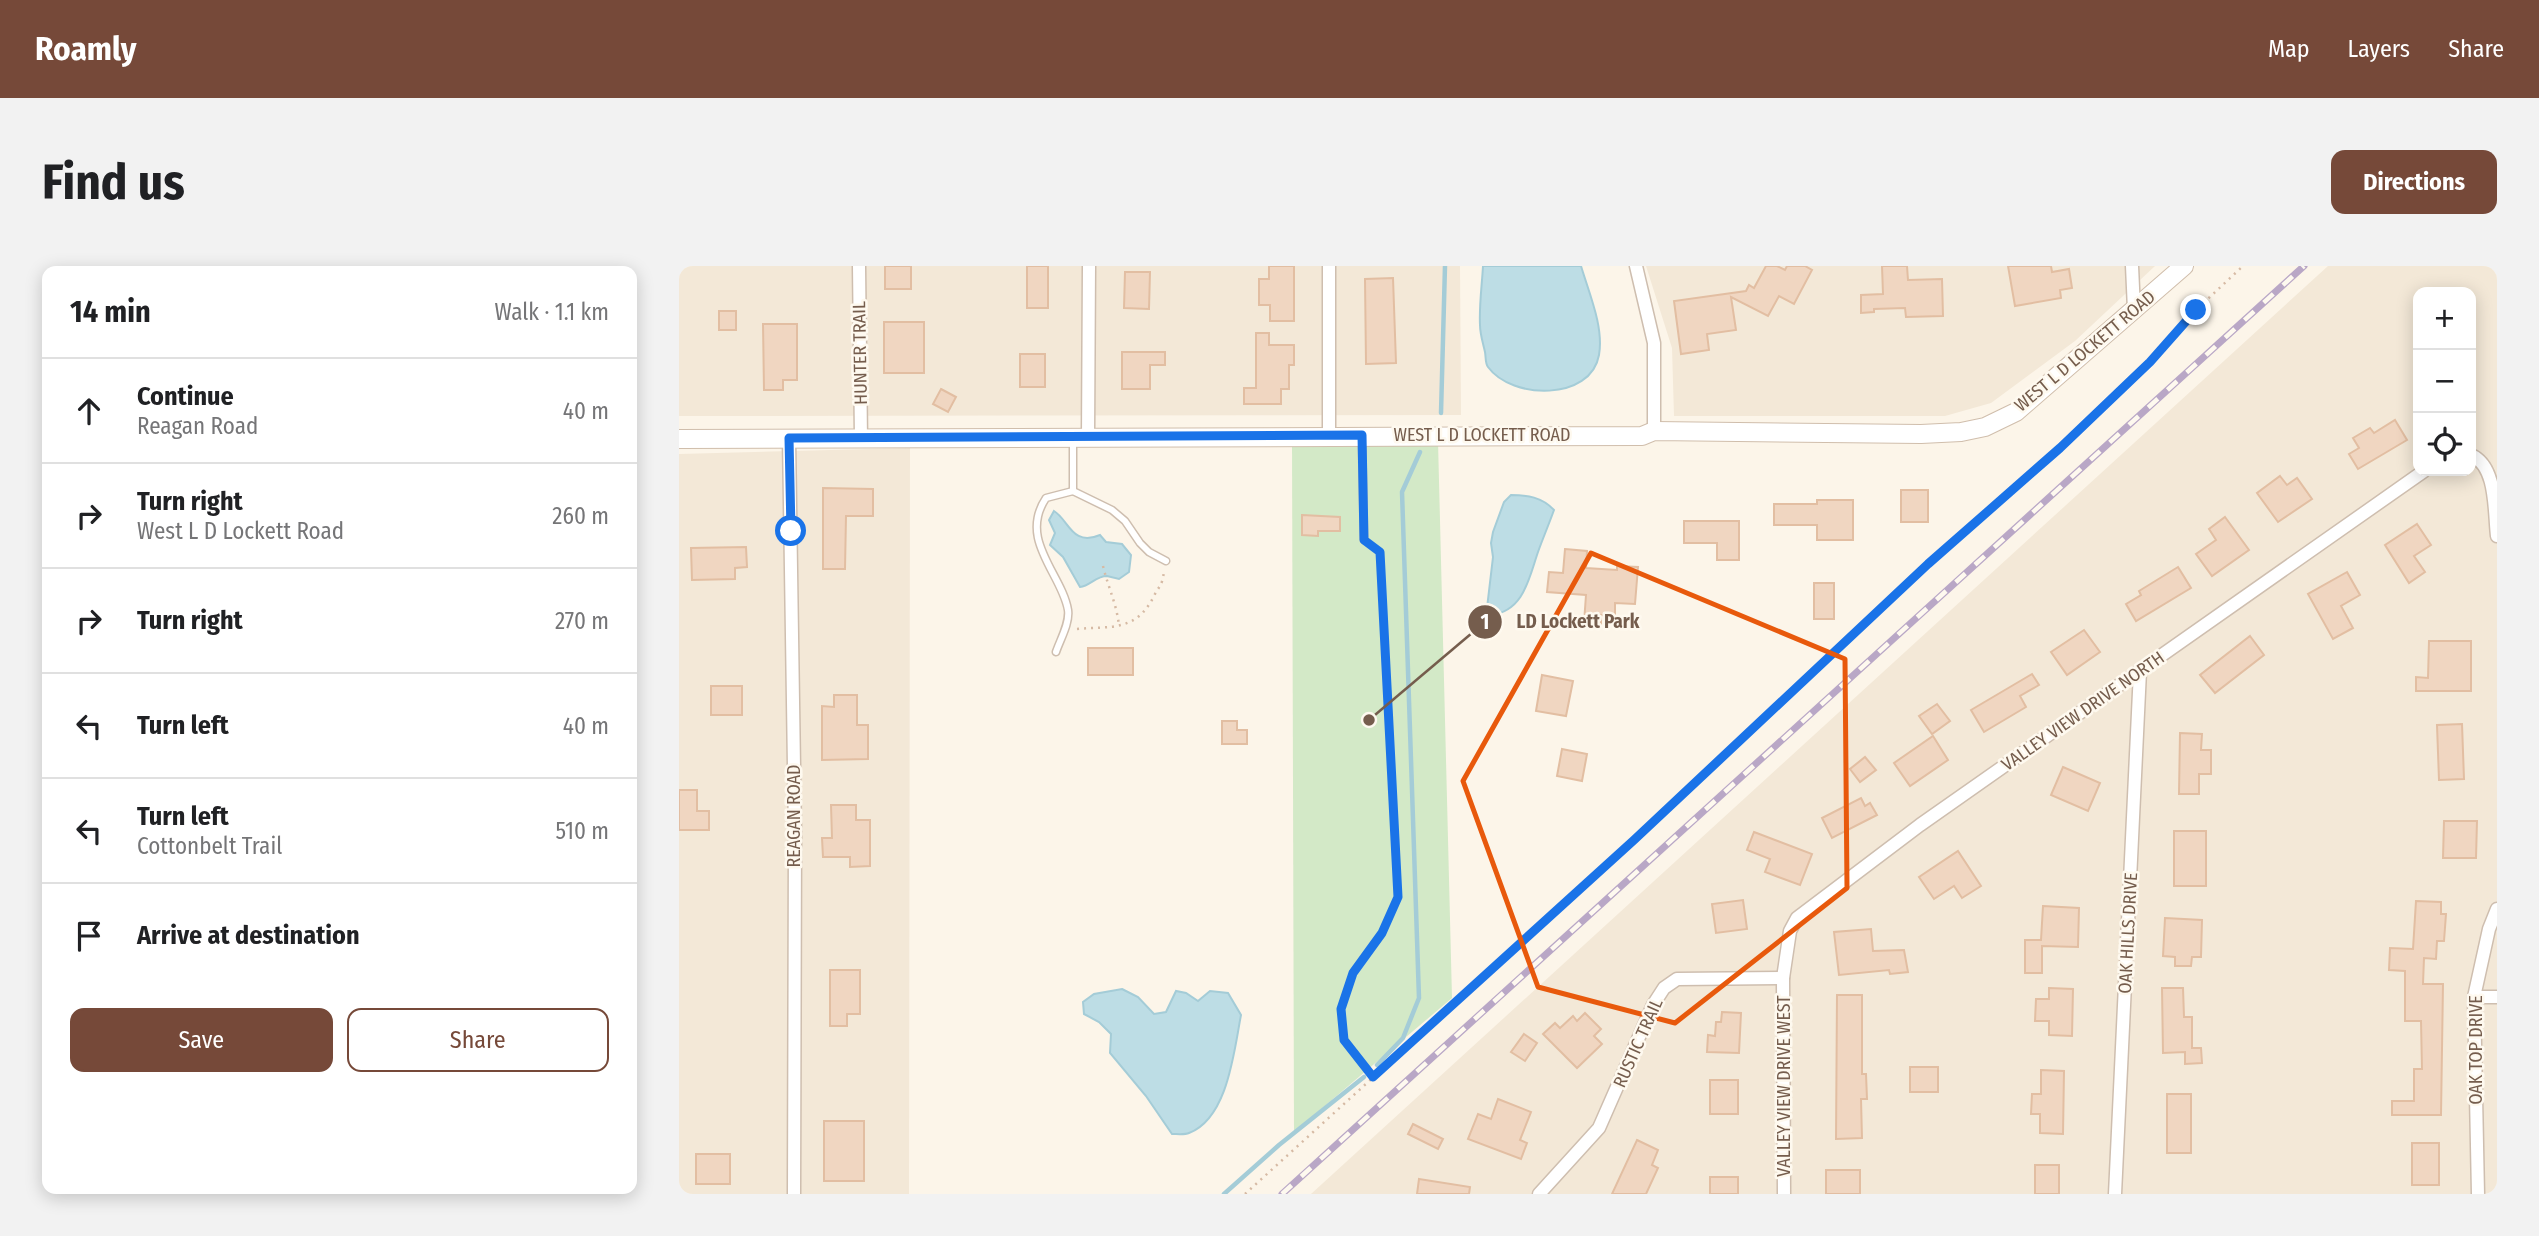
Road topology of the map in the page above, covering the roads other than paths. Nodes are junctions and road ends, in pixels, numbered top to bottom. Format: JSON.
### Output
{"nodes":[{"id":1,"x":859,"y":266,"type":"edge"},
{"id":2,"x":1089,"y":266,"type":"edge"},
{"id":3,"x":1329,"y":266,"type":"edge"},
{"id":4,"x":2132,"y":266,"type":"edge"},
{"id":5,"x":2184,"y":266,"type":"edge"},
{"id":6,"x":1638,"y":267,"type":"edge"},
{"id":7,"x":2134,"y":310,"type":"junction"},
{"id":8,"x":1654,"y":431,"type":"junction"},
{"id":9,"x":1329,"y":435,"type":"junction"},
{"id":10,"x":1362,"y":435,"type":"junction"},
{"id":11,"x":1081,"y":437,"type":"junction"},
{"id":12,"x":789,"y":438,"type":"junction"},
{"id":13,"x":679,"y":439,"type":"edge"},
{"id":14,"x":861,"y":439,"type":"junction"},
{"id":15,"x":2476,"y":457,"type":"edge"},
{"id":16,"x":2417,"y":476,"type":"edge"},
{"id":17,"x":1073,"y":491,"type":"junction"},
{"id":18,"x":2497,"y":536,"type":"edge"},
{"id":19,"x":1364,"y":540,"type":"road end"},
{"id":20,"x":1166,"y":561,"type":"road end"},
{"id":21,"x":1056,"y":652,"type":"dead end"},
{"id":22,"x":2140,"y":671,"type":"junction"},
{"id":23,"x":2497,"y":909,"type":"edge"},
{"id":24,"x":1783,"y":978,"type":"junction"},
{"id":25,"x":2474,"y":997,"type":"junction"},
{"id":26,"x":2497,"y":998,"type":"edge"},
{"id":27,"x":794,"y":1194,"type":"edge"},
{"id":28,"x":1539,"y":1194,"type":"edge"},
{"id":29,"x":1784,"y":1194,"type":"edge"},
{"id":30,"x":2115,"y":1194,"type":"edge"},
{"id":31,"x":2478,"y":1194,"type":"edge"}],
"edges":[{"from":1,"to":14,"type":"street","name":"HUNTER TRAIL"},
{"from":2,"to":11,"type":"street"},
{"from":3,"to":9,"type":"street"},
{"from":4,"to":7,"type":"street"},
{"from":5,"to":7,"type":"main road","name":"WEST L D LOCKETT ROAD"},
{"from":6,"to":8,"type":"street"},
{"from":7,"to":8,"type":"main road","name":"WEST L D LOCKETT ROAD"},
{"from":8,"to":10,"type":"main road","name":"WEST L D LOCKETT ROAD"},
{"from":9,"to":10,"type":"main road","name":"WEST L D LOCKETT ROAD"},
{"from":9,"to":11,"type":"main road","name":"WEST L D LOCKETT ROAD"},
{"from":10,"to":19,"type":"lane"},
{"from":11,"to":14,"type":"main road","name":"WEST L D LOCKETT ROAD"},
{"from":11,"to":17,"type":"lane"},
{"from":12,"to":13,"type":"main road","name":"WEST L D LOCKETT ROAD"},
{"from":12,"to":14,"type":"main road","name":"WEST L D LOCKETT ROAD"},
{"from":12,"to":27,"type":"street","name":"REAGAN ROAD"},
{"from":15,"to":18,"type":"street"},
{"from":16,"to":22,"type":"street","name":"VALLEY VIEW DRIVE NORTH"},
{"from":17,"to":20,"type":"lane"},
{"from":17,"to":21,"type":"lane"},
{"from":22,"to":24,"type":"street","name":"VALLEY VIEW DRIVE NORTH"},
{"from":22,"to":30,"type":"street","name":"OAK HILLS DRIVE"},
{"from":23,"to":25,"type":"street","name":"OAK TOP DRIVE"},
{"from":24,"to":28,"type":"street","name":"RUSTIC TRAIL"},
{"from":24,"to":29,"type":"street","name":"VALLEY VIEW DRIVE WEST"},
{"from":25,"to":26,"type":"street"},
{"from":25,"to":31,"type":"street","name":"OAK TOP DRIVE"}]}
